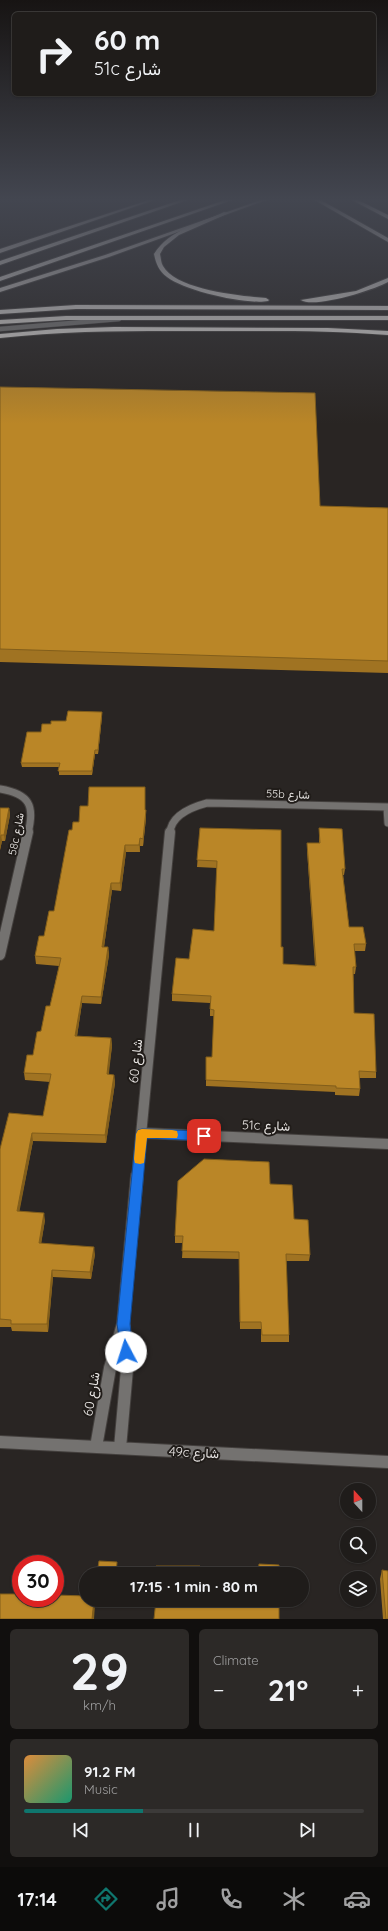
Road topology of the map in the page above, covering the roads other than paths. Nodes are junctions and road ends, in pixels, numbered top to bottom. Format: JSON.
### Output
{"nodes":[{"id":1,"x":16,"y":274,"type":"edge"},
{"id":2,"x":52,"y":274,"type":"edge"},
{"id":3,"x":168,"y":274,"type":"edge"},
{"id":4,"x":0,"y":279,"type":"edge"},
{"id":5,"x":388,"y":280,"type":"edge"},
{"id":6,"x":0,"y":290,"type":"edge"},
{"id":7,"x":272,"y":300,"type":"dead end"},
{"id":8,"x":294,"y":300,"type":"dead end"},
{"id":9,"x":388,"y":308,"type":"edge"},
{"id":10,"x":0,"y":312,"type":"edge"},
{"id":11,"x":135,"y":318,"type":"junction"},
{"id":12,"x":388,"y":318,"type":"edge"},
{"id":13,"x":0,"y":322,"type":"edge"},
{"id":14,"x":0,"y":329,"type":"edge"},
{"id":15,"x":388,"y":333,"type":"edge"},
{"id":16,"x":0,"y":336,"type":"edge"},
{"id":17,"x":0,"y":789,"type":"edge"},
{"id":18,"x":387,"y":807,"type":"edge"},
{"id":19,"x":188,"y":809,"type":"joint"},
{"id":20,"x":388,"y":823,"type":"edge"},
{"id":21,"x":0,"y":955,"type":"edge"},
{"id":22,"x":142,"y":1134,"type":"junction"},
{"id":23,"x":388,"y":1144,"type":"edge"},
{"id":24,"x":123,"y":1324,"type":"junction"},
{"id":25,"x":0,"y":1442,"type":"edge"},
{"id":26,"x":96,"y":1447,"type":"junction"},
{"id":27,"x":120,"y":1448,"type":"junction"},
{"id":28,"x":388,"y":1462,"type":"edge"}],
"edges":[{"from":1,"to":4,"type":"highway"},
{"from":2,"to":6,"type":"main road"},
{"from":3,"to":7,"type":"highway"},
{"from":5,"to":8,"type":"highway"},
{"from":9,"to":10,"type":"highway"},
{"from":11,"to":12,"type":"highway"},
{"from":11,"to":13,"type":"highway"},
{"from":11,"to":14,"type":"street"},
{"from":15,"to":16,"type":"highway"},
{"from":17,"to":21,"type":"street","name":"58c شارع"},
{"from":18,"to":19,"type":"street","name":"55b شارع"},
{"from":18,"to":20,"type":"street"},
{"from":19,"to":22,"type":"street","name":"شارع 60"},
{"from":22,"to":23,"type":"street","name":"51c شارع"},
{"from":22,"to":24,"type":"street","name":"شارع 60"},
{"from":24,"to":26,"type":"street","name":"شارع 60"},
{"from":24,"to":27,"type":"street","name":"شارع 60"},
{"from":25,"to":26,"type":"street","name":"49c شارع"},
{"from":26,"to":27,"type":"street","name":"49c شارع"},
{"from":27,"to":28,"type":"street","name":"49c شارع"}]}
